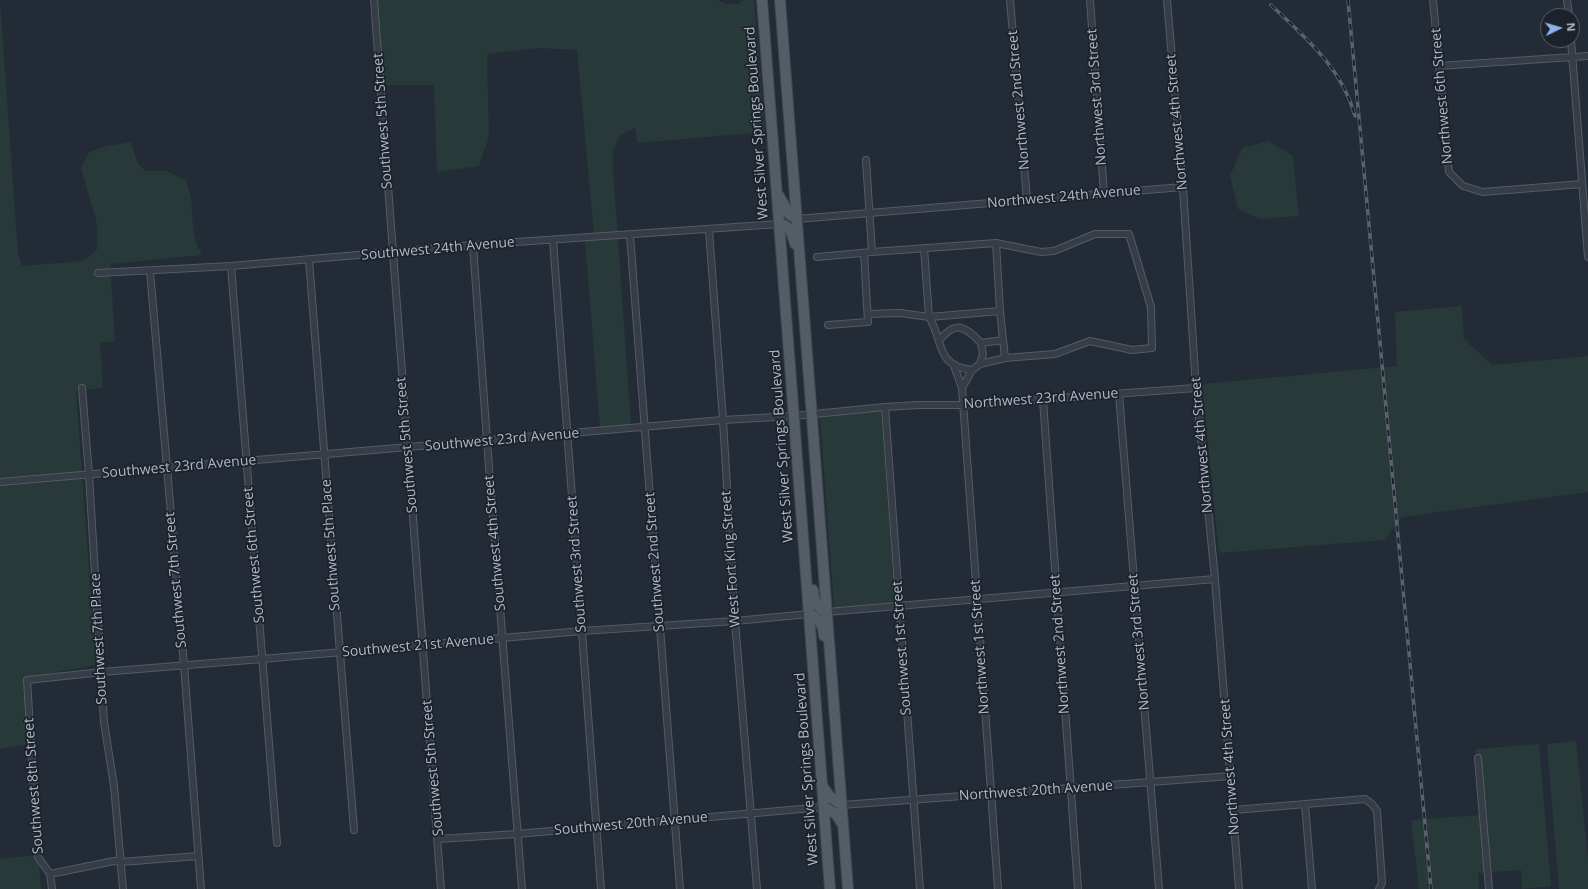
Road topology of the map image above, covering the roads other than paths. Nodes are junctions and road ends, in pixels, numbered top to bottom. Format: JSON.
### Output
{"nodes":[{"id":1,"x":374,"y":0,"type":"edge"},
{"id":2,"x":762,"y":0,"type":"edge"},
{"id":3,"x":780,"y":0,"type":"edge"},
{"id":4,"x":1010,"y":0,"type":"edge"},
{"id":5,"x":1090,"y":0,"type":"edge"},
{"id":6,"x":1167,"y":0,"type":"edge"},
{"id":7,"x":1433,"y":0,"type":"edge"},
{"id":8,"x":1571,"y":48,"type":"edge"},
{"id":9,"x":1588,"y":56,"type":"edge"},
{"id":10,"x":1572,"y":57,"type":"junction"},
{"id":11,"x":1439,"y":66,"type":"junction"},
{"id":12,"x":866,"y":160,"type":"dead end"},
{"id":13,"x":1582,"y":184,"type":"junction"},
{"id":14,"x":1182,"y":187,"type":"junction"},
{"id":15,"x":777,"y":193,"type":"junction"},
{"id":16,"x":1104,"y":194,"type":"junction"},
{"id":17,"x":1027,"y":200,"type":"junction"},
{"id":18,"x":870,"y":212,"type":"junction"},
{"id":19,"x":797,"y":218,"type":"junction"},
{"id":20,"x":779,"y":224,"type":"junction"},
{"id":21,"x":709,"y":230,"type":"junction"},
{"id":22,"x":630,"y":235,"type":"junction"},
{"id":23,"x":554,"y":240,"type":"junction"},
{"id":24,"x":996,"y":243,"type":"junction"},
{"id":25,"x":474,"y":245,"type":"junction"},
{"id":26,"x":924,"y":248,"type":"junction"},
{"id":27,"x":872,"y":252,"type":"junction"},
{"id":28,"x":392,"y":253,"type":"junction"},
{"id":29,"x":864,"y":253,"type":"junction"},
{"id":30,"x":800,"y":254,"type":"junction"},
{"id":31,"x":817,"y":257,"type":"dead end"},
{"id":32,"x":1588,"y":257,"type":"edge"},
{"id":33,"x":309,"y":260,"type":"junction"},
{"id":34,"x":230,"y":266,"type":"junction"},
{"id":35,"x":150,"y":271,"type":"junction"},
{"id":36,"x":98,"y":273,"type":"dead end"},
{"id":37,"x":1000,"y":311,"type":"junction"},
{"id":38,"x":868,"y":314,"type":"junction"},
{"id":39,"x":929,"y":317,"type":"junction"},
{"id":40,"x":828,"y":325,"type":"dead end"},
{"id":41,"x":1003,"y":340,"type":"junction"},
{"id":42,"x":939,"y":341,"type":"junction"},
{"id":43,"x":981,"y":343,"type":"junction"},
{"id":44,"x":1005,"y":358,"type":"junction"},
{"id":45,"x":980,"y":364,"type":"junction"},
{"id":46,"x":954,"y":366,"type":"junction"},
{"id":47,"x":972,"y":370,"type":"junction"},
{"id":48,"x":82,"y":388,"type":"dead end"},
{"id":49,"x":962,"y":388,"type":"junction"},
{"id":50,"x":1196,"y":388,"type":"junction"},
{"id":51,"x":1119,"y":394,"type":"junction"},
{"id":52,"x":1043,"y":400,"type":"junction"},
{"id":53,"x":963,"y":405,"type":"junction"},
{"id":54,"x":885,"y":407,"type":"junction"},
{"id":55,"x":812,"y":414,"type":"junction"},
{"id":56,"x":794,"y":416,"type":"junction"},
{"id":57,"x":723,"y":420,"type":"junction"},
{"id":58,"x":645,"y":427,"type":"junction"},
{"id":59,"x":568,"y":434,"type":"junction"},
{"id":60,"x":487,"y":441,"type":"junction"},
{"id":61,"x":407,"y":448,"type":"junction"},
{"id":62,"x":324,"y":454,"type":"junction"},
{"id":63,"x":246,"y":461,"type":"junction"},
{"id":64,"x":166,"y":467,"type":"junction"},
{"id":65,"x":89,"y":474,"type":"junction"},
{"id":66,"x":0,"y":482,"type":"edge"},
{"id":67,"x":802,"y":530,"type":"junction"},
{"id":68,"x":1215,"y":579,"type":"junction"},
{"id":69,"x":1134,"y":586,"type":"junction"},
{"id":70,"x":1057,"y":592,"type":"junction"},
{"id":71,"x":977,"y":599,"type":"junction"},
{"id":72,"x":899,"y":606,"type":"junction"},
{"id":73,"x":827,"y":612,"type":"junction"},
{"id":74,"x":809,"y":614,"type":"junction"},
{"id":75,"x":735,"y":621,"type":"junction"},
{"id":76,"x":660,"y":626,"type":"junction"},
{"id":77,"x":582,"y":631,"type":"junction"},
{"id":78,"x":503,"y":638,"type":"junction"},
{"id":79,"x":423,"y":645,"type":"junction"},
{"id":80,"x":339,"y":653,"type":"junction"},
{"id":81,"x":262,"y":659,"type":"junction"},
{"id":82,"x":184,"y":665,"type":"junction"},
{"id":83,"x":102,"y":672,"type":"junction"},
{"id":84,"x":832,"y":677,"type":"junction"},
{"id":85,"x":27,"y":680,"type":"joint"},
{"id":86,"x":1478,"y":758,"type":"dead end"},
{"id":87,"x":1231,"y":776,"type":"junction"},
{"id":88,"x":1151,"y":782,"type":"junction"},
{"id":89,"x":822,"y":785,"type":"junction"},
{"id":90,"x":1071,"y":788,"type":"junction"},
{"id":91,"x":991,"y":794,"type":"junction"},
{"id":92,"x":913,"y":800,"type":"junction"},
{"id":93,"x":1305,"y":804,"type":"junction"},
{"id":94,"x":842,"y":805,"type":"junction"},
{"id":95,"x":824,"y":807,"type":"junction"},
{"id":96,"x":1234,"y":810,"type":"junction"},
{"id":97,"x":751,"y":813,"type":"junction"},
{"id":98,"x":674,"y":820,"type":"junction"},
{"id":99,"x":844,"y":826,"type":"junction"},
{"id":100,"x":596,"y":827,"type":"junction"},
{"id":101,"x":354,"y":830,"type":"dead end"},
{"id":102,"x":517,"y":834,"type":"junction"},
{"id":103,"x":438,"y":839,"type":"junction"},
{"id":104,"x":277,"y":844,"type":"dead end"},
{"id":105,"x":198,"y":856,"type":"junction"},
{"id":106,"x":121,"y":862,"type":"junction"},
{"id":107,"x":50,"y":874,"type":"junction"},
{"id":108,"x":52,"y":889,"type":"edge"},
{"id":109,"x":123,"y":889,"type":"edge"},
{"id":110,"x":201,"y":889,"type":"edge"},
{"id":111,"x":441,"y":889,"type":"edge"},
{"id":112,"x":522,"y":889,"type":"edge"},
{"id":113,"x":601,"y":889,"type":"edge"},
{"id":114,"x":680,"y":889,"type":"edge"},
{"id":115,"x":757,"y":889,"type":"edge"},
{"id":116,"x":830,"y":889,"type":"edge"},
{"id":117,"x":848,"y":889,"type":"edge"},
{"id":118,"x":920,"y":889,"type":"edge"},
{"id":119,"x":998,"y":889,"type":"edge"},
{"id":120,"x":1078,"y":889,"type":"edge"},
{"id":121,"x":1159,"y":889,"type":"edge"},
{"id":122,"x":1239,"y":889,"type":"edge"},
{"id":123,"x":1312,"y":889,"type":"edge"},
{"id":124,"x":1379,"y":889,"type":"edge"},
{"id":125,"x":1489,"y":889,"type":"edge"}],
"edges":[{"from":1,"to":28,"type":"street","name":"Southwest 5th Street"},
{"from":2,"to":15,"type":"main road","name":"West Silver Springs Boulevard"},
{"from":3,"to":19,"type":"main road"},
{"from":4,"to":17,"type":"street","name":"Northwest 2nd Street"},
{"from":5,"to":16,"type":"street","name":"Northwest 3rd Street"},
{"from":6,"to":14,"type":"street","name":"Northwest 4th Street"},
{"from":7,"to":11,"type":"street","name":"Northwest 6th Street"},
{"from":8,"to":10,"type":"street"},
{"from":9,"to":10,"type":"street"},
{"from":10,"to":11,"type":"street"},
{"from":10,"to":13,"type":"street"},
{"from":11,"to":13,"type":"street","name":"Northwest 6th Street"},
{"from":12,"to":18,"type":"street"},
{"from":13,"to":32,"type":"street"},
{"from":14,"to":16,"type":"street","name":"Northwest 24th Avenue"},
{"from":14,"to":50,"type":"street","name":"Northwest 4th Street"},
{"from":15,"to":19,"type":"main road"},
{"from":15,"to":20,"type":"main road","name":"West Silver Springs Boulevard"},
{"from":16,"to":17,"type":"street","name":"Northwest 24th Avenue"},
{"from":17,"to":18,"type":"street","name":"Northwest 24th Avenue"},
{"from":18,"to":19,"type":"street"},
{"from":18,"to":27,"type":"street"},
{"from":19,"to":30,"type":"main road"},
{"from":20,"to":21,"type":"street","name":"Southwest 24th Avenue"},
{"from":20,"to":30,"type":"main road"},
{"from":20,"to":56,"type":"main road","name":"West Silver Springs Boulevard"},
{"from":21,"to":22,"type":"street","name":"Southwest 24th Avenue"},
{"from":21,"to":57,"type":"street","name":"West Fort King Street"},
{"from":22,"to":23,"type":"street","name":"Southwest 24th Avenue"},
{"from":22,"to":58,"type":"street","name":"Southwest 2nd Street"},
{"from":23,"to":25,"type":"street","name":"Southwest 24th Avenue"},
{"from":23,"to":59,"type":"street","name":"Southwest 3rd Street"},
{"from":24,"to":26,"type":"street"},
{"from":24,"to":37,"type":"street"},
{"from":24,"to":44,"type":"street"},
{"from":25,"to":28,"type":"street","name":"Southwest 24th Avenue"},
{"from":25,"to":60,"type":"street","name":"Southwest 4th Street"},
{"from":26,"to":27,"type":"street"},
{"from":26,"to":39,"type":"street"},
{"from":27,"to":29,"type":"street"},
{"from":28,"to":33,"type":"street","name":"Southwest 24th Avenue"},
{"from":28,"to":61,"type":"street","name":"Southwest 5th Street"},
{"from":29,"to":31,"type":"street"},
{"from":29,"to":38,"type":"street"},
{"from":30,"to":55,"type":"main road"},
{"from":33,"to":34,"type":"street","name":"Southwest 24th Avenue"},
{"from":33,"to":62,"type":"street","name":"Southwest 5th Place"},
{"from":34,"to":35,"type":"street","name":"Southwest 24th Avenue"},
{"from":34,"to":63,"type":"street","name":"Southwest 6th Street"},
{"from":35,"to":36,"type":"street","name":"Southwest 24th Avenue"},
{"from":35,"to":64,"type":"street","name":"Southwest 7th Street"},
{"from":37,"to":39,"type":"street"},
{"from":37,"to":41,"type":"street"},
{"from":38,"to":39,"type":"street"},
{"from":38,"to":40,"type":"street"},
{"from":39,"to":42,"type":"street"},
{"from":41,"to":43,"type":"street"},
{"from":41,"to":44,"type":"street"},
{"from":42,"to":43,"type":"street"},
{"from":42,"to":46,"type":"street"},
{"from":43,"to":45,"type":"street"},
{"from":44,"to":45,"type":"street"},
{"from":45,"to":47,"type":"street"},
{"from":46,"to":47,"type":"street"},
{"from":46,"to":49,"type":"street","name":"Northwest 1st Street"},
{"from":47,"to":49,"type":"street"},
{"from":48,"to":65,"type":"street","name":"Southwest 7th Place"},
{"from":49,"to":53,"type":"street","name":"Northwest 1st Street"},
{"from":50,"to":51,"type":"street","name":"Northwest 23rd Avenue"},
{"from":50,"to":68,"type":"street","name":"Northwest 4th Street"},
{"from":51,"to":52,"type":"street","name":"Northwest 23rd Avenue"},
{"from":51,"to":69,"type":"street","name":"Northwest 3rd Street"},
{"from":52,"to":53,"type":"street","name":"Northwest 23rd Avenue"},
{"from":52,"to":70,"type":"street","name":"Northwest 2nd Street"},
{"from":53,"to":54,"type":"street","name":"Northwest 23rd Avenue"},
{"from":53,"to":71,"type":"street","name":"Northwest 1st Street"},
{"from":54,"to":55,"type":"street","name":"Southwest 23rd Avenue"},
{"from":54,"to":72,"type":"street","name":"Southwest 1st Street"},
{"from":55,"to":56,"type":"street","name":"Southwest 23rd Avenue"},
{"from":55,"to":73,"type":"main road"},
{"from":56,"to":57,"type":"street","name":"Southwest 23rd Avenue"},
{"from":56,"to":67,"type":"main road","name":"West Silver Springs Boulevard"},
{"from":57,"to":58,"type":"street","name":"Southwest 23rd Avenue"},
{"from":57,"to":75,"type":"street","name":"West Fort King Street"},
{"from":58,"to":59,"type":"street","name":"Southwest 23rd Avenue"},
{"from":58,"to":76,"type":"street","name":"Southwest 2nd Street"},
{"from":59,"to":60,"type":"street","name":"Southwest 23rd Avenue"},
{"from":59,"to":77,"type":"street","name":"Southwest 3rd Street"},
{"from":60,"to":61,"type":"street","name":"Southwest 23rd Avenue"},
{"from":60,"to":78,"type":"street","name":"Southwest 4th Street"},
{"from":61,"to":62,"type":"street","name":"Southwest 23rd Avenue"},
{"from":61,"to":79,"type":"street","name":"Southwest 5th Street"},
{"from":62,"to":63,"type":"street","name":"Southwest 23rd Avenue"},
{"from":62,"to":80,"type":"street","name":"Southwest 5th Place"},
{"from":63,"to":64,"type":"street","name":"Southwest 23rd Avenue"},
{"from":63,"to":81,"type":"street","name":"Southwest 6th Street"},
{"from":64,"to":65,"type":"street","name":"Southwest 23rd Avenue"},
{"from":64,"to":82,"type":"street","name":"Southwest 7th Street"},
{"from":65,"to":66,"type":"street","name":"Southwest 23rd Avenue"},
{"from":65,"to":83,"type":"street","name":"Southwest 7th Place"},
{"from":67,"to":73,"type":"main road"},
{"from":67,"to":74,"type":"main road","name":"West Silver Springs Boulevard"},
{"from":68,"to":69,"type":"street"},
{"from":68,"to":87,"type":"street","name":"Northwest 4th Street"},
{"from":69,"to":70,"type":"street"},
{"from":69,"to":88,"type":"street","name":"Northwest 3rd Street"},
{"from":70,"to":71,"type":"street"},
{"from":70,"to":90,"type":"street","name":"Northwest 2nd Street"},
{"from":71,"to":72,"type":"street"},
{"from":71,"to":91,"type":"street","name":"Northwest 1st Street"},
{"from":72,"to":73,"type":"street"},
{"from":72,"to":92,"type":"street","name":"Southwest 1st Street"},
{"from":73,"to":84,"type":"main road"},
{"from":74,"to":75,"type":"street","name":"Southwest 21st Avenue"},
{"from":74,"to":84,"type":"main road"},
{"from":74,"to":89,"type":"main road","name":"West Silver Springs Boulevard"},
{"from":75,"to":76,"type":"street","name":"Southwest 21st Avenue"},
{"from":75,"to":97,"type":"street","name":"West Fort King Street"},
{"from":76,"to":77,"type":"street","name":"Southwest 21st Avenue"},
{"from":76,"to":98,"type":"street","name":"Southwest 2nd Street"},
{"from":77,"to":78,"type":"street","name":"Southwest 21st Avenue"},
{"from":77,"to":100,"type":"street","name":"Southwest 3rd Street"},
{"from":78,"to":79,"type":"street","name":"Southwest 21st Avenue"},
{"from":78,"to":102,"type":"street","name":"Southwest 4th Street"},
{"from":79,"to":80,"type":"street","name":"Southwest 21st Avenue"},
{"from":79,"to":103,"type":"street","name":"Southwest 5th Street"},
{"from":80,"to":81,"type":"street","name":"Southwest 21st Avenue"},
{"from":80,"to":101,"type":"street","name":"Southwest 5th Place"},
{"from":81,"to":82,"type":"street","name":"Southwest 21st Avenue"},
{"from":81,"to":104,"type":"street","name":"Southwest 6th Street"},
{"from":82,"to":83,"type":"street","name":"Southwest 21st Avenue"},
{"from":82,"to":105,"type":"street","name":"Southwest 7th Street"},
{"from":83,"to":85,"type":"street","name":"Southwest 21st Avenue"},
{"from":83,"to":106,"type":"street","name":"Southwest 7th Place"},
{"from":84,"to":94,"type":"main road"},
{"from":85,"to":107,"type":"street","name":"Southwest 8th Street"},
{"from":86,"to":125,"type":"street"},
{"from":87,"to":88,"type":"street","name":"Northwest 20th Avenue"},
{"from":87,"to":96,"type":"street","name":"Northwest 4th Street"},
{"from":88,"to":90,"type":"street","name":"Northwest 20th Avenue"},
{"from":88,"to":121,"type":"street","name":"Northwest 3rd Street"},
{"from":89,"to":94,"type":"main road"},
{"from":89,"to":95,"type":"main road","name":"West Silver Springs Boulevard"},
{"from":90,"to":91,"type":"street","name":"Northwest 20th Avenue"},
{"from":90,"to":120,"type":"street","name":"Northwest 2nd Street"},
{"from":91,"to":92,"type":"street","name":"Northwest 20th Avenue"},
{"from":91,"to":119,"type":"street","name":"Northwest 1st Street"},
{"from":92,"to":94,"type":"street","name":"Northwest 20th Avenue"},
{"from":92,"to":118,"type":"street","name":"Southwest 1st Street"},
{"from":93,"to":96,"type":"street"},
{"from":93,"to":123,"type":"street"},
{"from":93,"to":124,"type":"street"},
{"from":94,"to":99,"type":"main road"},
{"from":95,"to":97,"type":"street","name":"Southwest 20th Avenue"},
{"from":95,"to":99,"type":"main road"},
{"from":95,"to":116,"type":"main road","name":"West Silver Springs Boulevard"},
{"from":96,"to":122,"type":"street","name":"Northwest 4th Street"},
{"from":97,"to":98,"type":"street","name":"Southwest 20th Avenue"},
{"from":97,"to":115,"type":"street","name":"West Fort King Street"},
{"from":98,"to":100,"type":"street","name":"Southwest 20th Avenue"},
{"from":98,"to":114,"type":"street","name":"Southwest 2nd Street"},
{"from":99,"to":117,"type":"main road"},
{"from":100,"to":102,"type":"street","name":"Southwest 20th Avenue"},
{"from":100,"to":113,"type":"street","name":"Southwest 3rd Street"},
{"from":102,"to":103,"type":"street","name":"Southwest 20th Avenue"},
{"from":102,"to":112,"type":"street","name":"Southwest 4th Street"},
{"from":103,"to":111,"type":"street","name":"Southwest 5th Street"},
{"from":105,"to":106,"type":"street"},
{"from":105,"to":110,"type":"street","name":"Southwest 7th Street"},
{"from":106,"to":107,"type":"street"},
{"from":106,"to":109,"type":"street","name":"Southwest 7th Place"},
{"from":107,"to":108,"type":"street","name":"Southwest 8th Street"}]}
